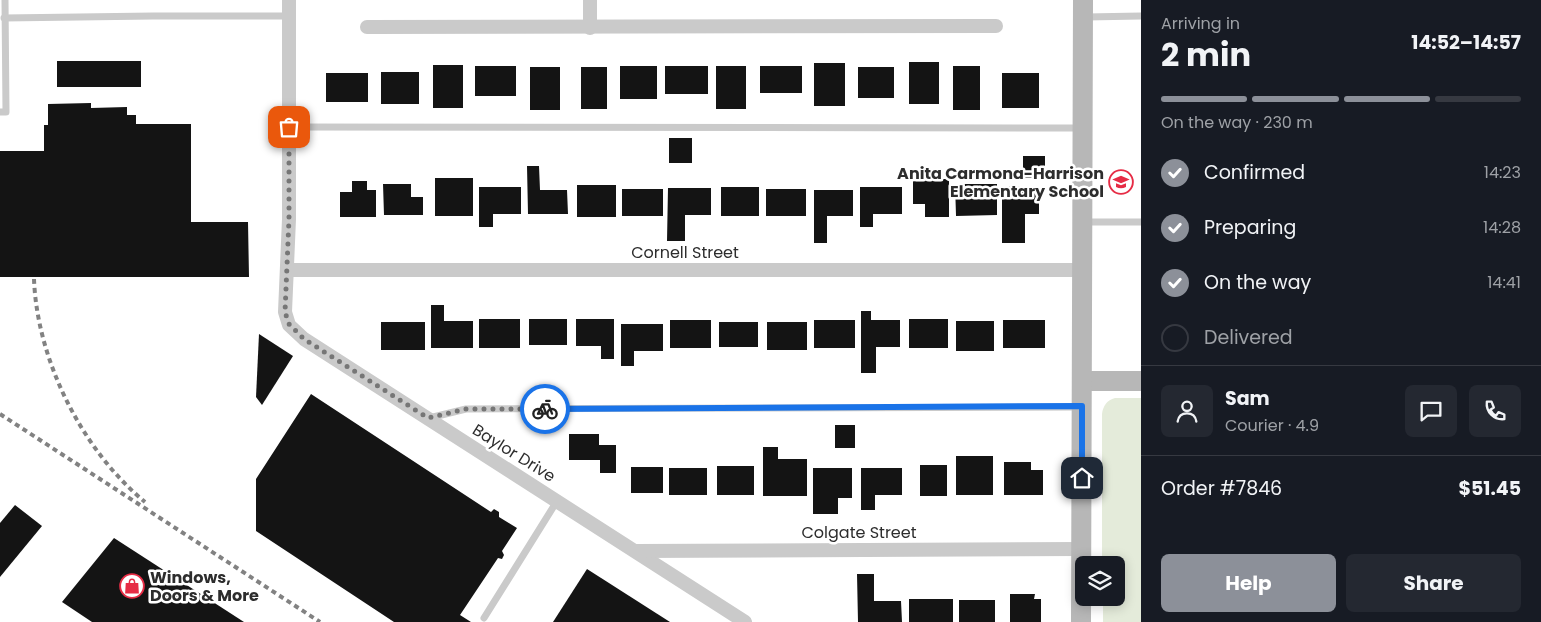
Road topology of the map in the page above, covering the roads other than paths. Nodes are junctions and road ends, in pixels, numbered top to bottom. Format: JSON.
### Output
{"nodes":[{"id":1,"x":5,"y":0,"type":"edge"},
{"id":2,"x":289,"y":0,"type":"edge"},
{"id":3,"x":590,"y":0,"type":"edge"},
{"id":4,"x":1083,"y":8,"type":"edge"},
{"id":5,"x":289,"y":16,"type":"junction"},
{"id":6,"x":1141,"y":16,"type":"edge"},
{"id":7,"x":4,"y":18,"type":"junction"},
{"id":8,"x":996,"y":26,"type":"dead end"},
{"id":9,"x":367,"y":27,"type":"dead end"},
{"id":10,"x":590,"y":28,"type":"junction"},
{"id":11,"x":0,"y":112,"type":"edge"},
{"id":12,"x":289,"y":127,"type":"junction"},
{"id":13,"x":1082,"y":128,"type":"junction"},
{"id":14,"x":1082,"y":222,"type":"junction"},
{"id":15,"x":1141,"y":222,"type":"edge"},
{"id":16,"x":288,"y":270,"type":"junction"},
{"id":17,"x":1082,"y":270,"type":"junction"},
{"id":18,"x":1082,"y":381,"type":"junction"},
{"id":19,"x":1141,"y":381,"type":"edge"},
{"id":20,"x":1082,"y":406,"type":"junction"},
{"id":21,"x":428,"y":418,"type":"junction"},
{"id":22,"x":557,"y":501,"type":"junction"},
{"id":23,"x":1082,"y":549,"type":"junction"},
{"id":24,"x":636,"y":551,"type":"junction"},
{"id":25,"x":484,"y":618,"type":"dead end"},
{"id":26,"x":745,"y":622,"type":"edge"},
{"id":27,"x":1081,"y":622,"type":"edge"}],
"edges":[{"from":1,"to":7,"type":"lane"},
{"from":2,"to":5,"type":"street","name":"Baylor Drive"},
{"from":3,"to":10,"type":"street"},
{"from":4,"to":6,"type":"lane"},
{"from":4,"to":13,"type":"street"},
{"from":5,"to":7,"type":"lane"},
{"from":5,"to":12,"type":"street","name":"Baylor Drive"},
{"from":7,"to":11,"type":"lane"},
{"from":8,"to":10,"type":"street"},
{"from":9,"to":10,"type":"street"},
{"from":12,"to":13,"type":"lane"},
{"from":12,"to":16,"type":"street","name":"Baylor Drive"},
{"from":13,"to":14,"type":"street"},
{"from":14,"to":15,"type":"lane"},
{"from":14,"to":17,"type":"street"},
{"from":16,"to":17,"type":"street","name":"Cornell Street"},
{"from":16,"to":21,"type":"street","name":"Baylor Drive"},
{"from":17,"to":18,"type":"street"},
{"from":18,"to":19,"type":"street"},
{"from":18,"to":20,"type":"street"},
{"from":20,"to":21,"type":"lane"},
{"from":20,"to":23,"type":"street"},
{"from":21,"to":22,"type":"street","name":"Baylor Drive"},
{"from":22,"to":24,"type":"street","name":"Baylor Drive"},
{"from":22,"to":25,"type":"lane"},
{"from":23,"to":24,"type":"street","name":"Colgate Street"},
{"from":23,"to":27,"type":"street"},
{"from":24,"to":26,"type":"street","name":"Baylor Drive"}]}
